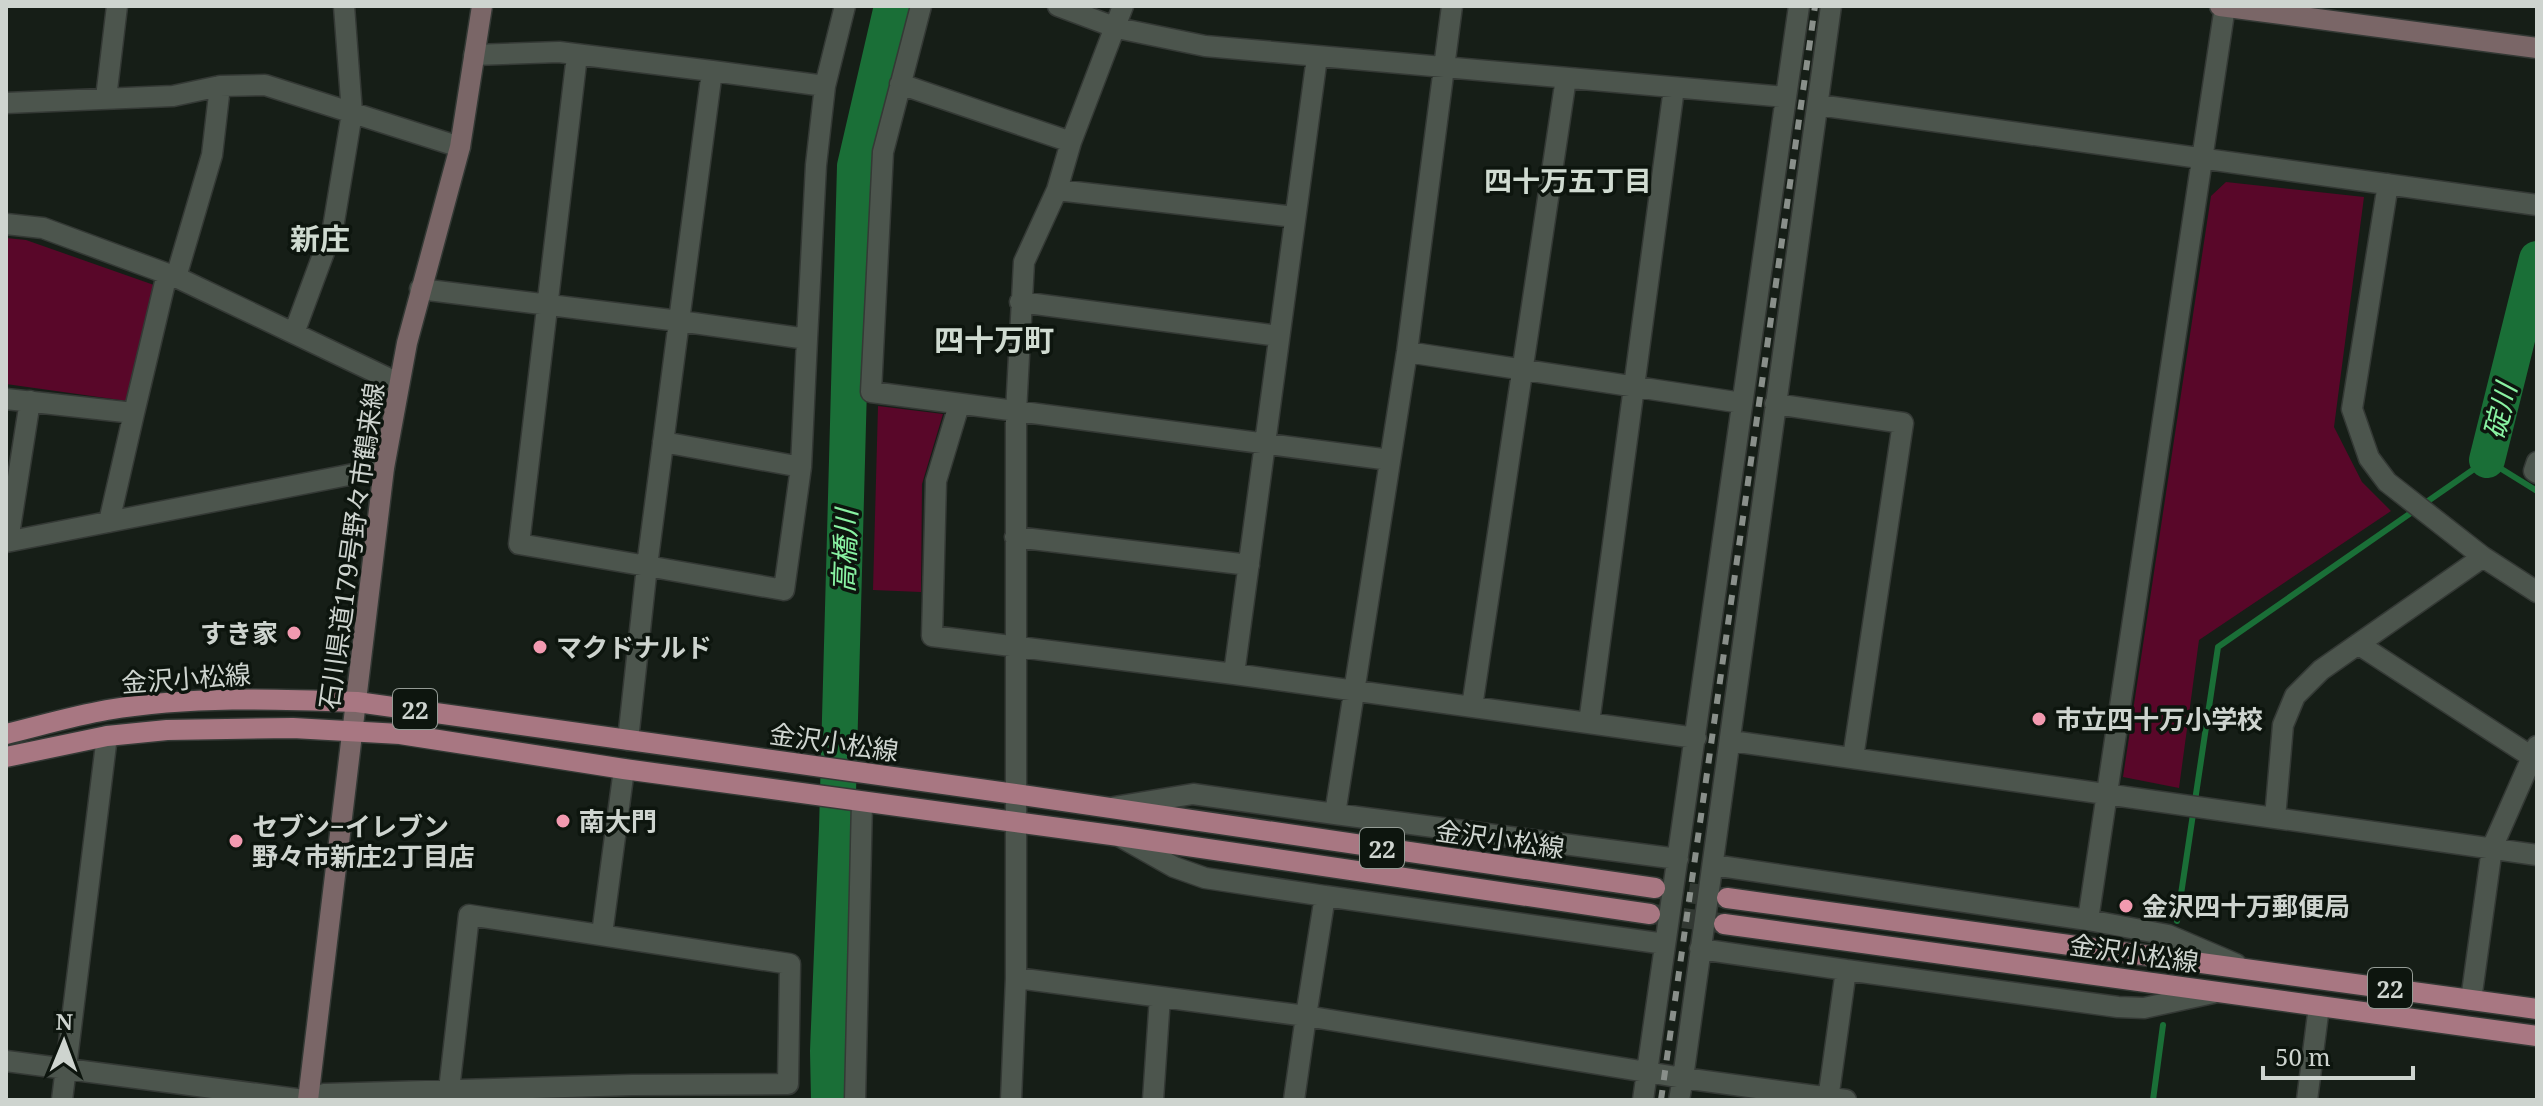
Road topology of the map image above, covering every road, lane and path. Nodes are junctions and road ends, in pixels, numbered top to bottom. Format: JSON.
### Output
{"nodes":[{"id":1,"x":117,"y":6,"type":"edge"},
{"id":2,"x":344,"y":6,"type":"edge"},
{"id":3,"x":482,"y":6,"type":"edge"},
{"id":4,"x":845,"y":6,"type":"edge"},
{"id":5,"x":921,"y":6,"type":"edge"},
{"id":6,"x":1058,"y":6,"type":"edge"},
{"id":7,"x":1123,"y":6,"type":"edge"},
{"id":8,"x":1452,"y":6,"type":"edge"},
{"id":9,"x":1799,"y":6,"type":"edge"},
{"id":10,"x":1831,"y":6,"type":"edge"},
{"id":11,"x":2223,"y":6,"type":"edge"},
{"id":12,"x":1117,"y":28,"type":"junction"},
{"id":13,"x":2537,"y":48,"type":"edge"},
{"id":14,"x":474,"y":55,"type":"junction"},
{"id":15,"x":577,"y":55,"type":"junction"},
{"id":16,"x":1317,"y":57,"type":"junction"},
{"id":17,"x":1443,"y":66,"type":"junction"},
{"id":18,"x":712,"y":71,"type":"junction"},
{"id":19,"x":1566,"y":78,"type":"junction"},
{"id":20,"x":900,"y":84,"type":"junction"},
{"id":21,"x":220,"y":86,"type":"junction"},
{"id":22,"x":825,"y":86,"type":"junction"},
{"id":23,"x":1674,"y":88,"type":"junction"},
{"id":24,"x":1786,"y":97,"type":"junction"},
{"id":25,"x":106,"y":98,"type":"junction"},
{"id":26,"x":6,"y":103,"type":"edge"},
{"id":27,"x":1818,"y":105,"type":"junction"},
{"id":28,"x":352,"y":113,"type":"junction"},
{"id":29,"x":1071,"y":142,"type":"junction"},
{"id":30,"x":460,"y":147,"type":"junction"},
{"id":31,"x":2201,"y":158,"type":"junction"},
{"id":32,"x":2388,"y":184,"type":"junction"},
{"id":33,"x":1057,"y":190,"type":"junction"},
{"id":34,"x":2537,"y":205,"type":"edge"},
{"id":35,"x":1295,"y":217,"type":"junction"},
{"id":36,"x":6,"y":224,"type":"edge"},
{"id":37,"x":171,"y":275,"type":"junction"},
{"id":38,"x":420,"y":289,"type":"junction"},
{"id":39,"x":1020,"y":302,"type":"junction"},
{"id":40,"x":549,"y":305,"type":"junction"},
{"id":41,"x":679,"y":321,"type":"junction"},
{"id":42,"x":294,"y":333,"type":"junction"},
{"id":43,"x":1279,"y":336,"type":"junction"},
{"id":44,"x":807,"y":339,"type":"junction"},
{"id":45,"x":1407,"y":352,"type":"junction"},
{"id":46,"x":1523,"y":370,"type":"junction"},
{"id":47,"x":398,"y":383,"type":"junction"},
{"id":48,"x":1634,"y":387,"type":"junction"},
{"id":49,"x":6,"y":399,"type":"edge"},
{"id":50,"x":30,"y":401,"type":"junction"},
{"id":51,"x":1742,"y":403,"type":"junction"},
{"id":52,"x":1775,"y":404,"type":"junction"},
{"id":53,"x":959,"y":405,"type":"junction"},
{"id":54,"x":1016,"y":412,"type":"junction"},
{"id":55,"x":134,"y":413,"type":"junction"},
{"id":56,"x":663,"y":442,"type":"junction"},
{"id":57,"x":1264,"y":445,"type":"junction"},
{"id":58,"x":1390,"y":460,"type":"junction"},
{"id":59,"x":2537,"y":462,"type":"edge"},
{"id":60,"x":801,"y":467,"type":"junction"},
{"id":61,"x":384,"y":468,"type":"junction"},
{"id":62,"x":2537,"y":473,"type":"edge"},
{"id":63,"x":109,"y":522,"type":"junction"},
{"id":64,"x":1015,"y":537,"type":"junction"},
{"id":65,"x":7,"y":542,"type":"edge"},
{"id":66,"x":2483,"y":557,"type":"junction"},
{"id":67,"x":1249,"y":565,"type":"junction"},
{"id":68,"x":647,"y":566,"type":"junction"},
{"id":69,"x":2537,"y":592,"type":"edge"},
{"id":70,"x":2358,"y":644,"type":"junction"},
{"id":71,"x":1016,"y":645,"type":"junction"},
{"id":72,"x":1234,"y":674,"type":"junction"},
{"id":73,"x":1354,"y":691,"type":"junction"},
{"id":74,"x":357,"y":702,"type":"junction"},
{"id":75,"x":1472,"y":707,"type":"junction"},
{"id":76,"x":1589,"y":723,"type":"junction"},
{"id":77,"x":353,"y":730,"type":"junction"},
{"id":78,"x":6,"y":734,"type":"edge"},
{"id":79,"x":107,"y":736,"type":"junction"},
{"id":80,"x":1696,"y":738,"type":"junction"},
{"id":81,"x":628,"y":740,"type":"junction"},
{"id":82,"x":1731,"y":741,"type":"junction"},
{"id":83,"x":2534,"y":752,"type":"edge"},
{"id":84,"x":6,"y":757,"type":"edge"},
{"id":85,"x":1853,"y":758,"type":"junction"},
{"id":86,"x":624,"y":769,"type":"junction"},
{"id":87,"x":1015,"y":794,"type":"junction"},
{"id":88,"x":2106,"y":794,"type":"junction"},
{"id":89,"x":859,"y":801,"type":"junction"},
{"id":90,"x":1110,"y":808,"type":"junction"},
{"id":91,"x":1335,"y":814,"type":"junction"},
{"id":92,"x":2275,"y":818,"type":"junction"},
{"id":93,"x":1014,"y":822,"type":"junction"},
{"id":94,"x":1119,"y":836,"type":"junction"},
{"id":95,"x":2492,"y":848,"type":"junction"},
{"id":96,"x":2537,"y":855,"type":"edge"},
{"id":97,"x":1678,"y":859,"type":"junction"},
{"id":98,"x":1713,"y":865,"type":"junction"},
{"id":99,"x":1655,"y":888,"type":"tunnel mouth"},
{"id":100,"x":1325,"y":896,"type":"junction"},
{"id":101,"x":1727,"y":898,"type":"tunnel mouth"},
{"id":102,"x":1650,"y":914,"type":"tunnel mouth"},
{"id":103,"x":2088,"y":920,"type":"junction"},
{"id":104,"x":1724,"y":924,"type":"tunnel mouth"},
{"id":105,"x":602,"y":934,"type":"junction"},
{"id":106,"x":1665,"y":944,"type":"junction"},
{"id":107,"x":1700,"y":949,"type":"junction"},
{"id":108,"x":2243,"y":967,"type":"junction"},
{"id":109,"x":1846,"y":970,"type":"junction"},
{"id":110,"x":1016,"y":978,"type":"junction"},
{"id":111,"x":2220,"y":991,"type":"junction"},
{"id":112,"x":1160,"y":997,"type":"junction"},
{"id":113,"x":2471,"y":1000,"type":"junction"},
{"id":114,"x":2319,"y":1006,"type":"junction"},
{"id":115,"x":2537,"y":1009,"type":"edge"},
{"id":116,"x":1306,"y":1016,"type":"junction"},
{"id":117,"x":2537,"y":1036,"type":"edge"},
{"id":118,"x":6,"y":1061,"type":"edge"},
{"id":119,"x":66,"y":1070,"type":"junction"},
{"id":120,"x":1647,"y":1073,"type":"junction"},
{"id":121,"x":1683,"y":1078,"type":"junction"},
{"id":122,"x":449,"y":1090,"type":"junction"},
{"id":123,"x":765,"y":1091,"type":"edge"},
{"id":124,"x":631,"y":1092,"type":"edge"},
{"id":125,"x":186,"y":1093,"type":"edge"},
{"id":126,"x":503,"y":1094,"type":"edge"},
{"id":127,"x":1834,"y":1099,"type":"edge"},
{"id":128,"x":62,"y":1100,"type":"edge"},
{"id":129,"x":307,"y":1100,"type":"edge"},
{"id":130,"x":855,"y":1100,"type":"edge"},
{"id":131,"x":1011,"y":1100,"type":"edge"},
{"id":132,"x":1153,"y":1100,"type":"edge"},
{"id":133,"x":1294,"y":1100,"type":"edge"},
{"id":134,"x":1643,"y":1100,"type":"edge"},
{"id":135,"x":1679,"y":1100,"type":"edge"},
{"id":136,"x":2307,"y":1100,"type":"edge"}],
"edges":[{"from":1,"to":25,"type":"street"},
{"from":2,"to":28,"type":"street"},
{"from":3,"to":14,"type":"main road","name":"石川県道179号野々市鶴来線"},
{"from":4,"to":22,"type":"street"},
{"from":5,"to":20,"type":"street"},
{"from":6,"to":12,"type":"street"},
{"from":7,"to":12,"type":"street"},
{"from":8,"to":17,"type":"street"},
{"from":9,"to":24,"type":"street"},
{"from":10,"to":27,"type":"street"},
{"from":11,"to":13,"type":"main road"},
{"from":11,"to":31,"type":"street"},
{"from":12,"to":16,"type":"street"},
{"from":12,"to":29,"type":"street"},
{"from":14,"to":15,"type":"street"},
{"from":14,"to":30,"type":"main road","name":"石川県道179号野々市鶴来線"},
{"from":15,"to":18,"type":"street"},
{"from":15,"to":40,"type":"street"},
{"from":16,"to":17,"type":"street"},
{"from":16,"to":35,"type":"street"},
{"from":17,"to":19,"type":"street"},
{"from":17,"to":45,"type":"street"},
{"from":18,"to":22,"type":"street"},
{"from":18,"to":41,"type":"street"},
{"from":19,"to":23,"type":"street"},
{"from":19,"to":46,"type":"street"},
{"from":20,"to":29,"type":"street"},
{"from":20,"to":53,"type":"street"},
{"from":21,"to":25,"type":"street"},
{"from":21,"to":28,"type":"street"},
{"from":21,"to":37,"type":"street"},
{"from":22,"to":44,"type":"street"},
{"from":23,"to":24,"type":"street"},
{"from":23,"to":48,"type":"street"},
{"from":24,"to":51,"type":"street"},
{"from":25,"to":26,"type":"street"},
{"from":27,"to":31,"type":"street"},
{"from":27,"to":52,"type":"street"},
{"from":28,"to":30,"type":"street"},
{"from":28,"to":42,"type":"street"},
{"from":29,"to":33,"type":"street"},
{"from":30,"to":38,"type":"main road","name":"石川県道179号野々市鶴来線"},
{"from":31,"to":32,"type":"street"},
{"from":31,"to":88,"type":"street"},
{"from":32,"to":34,"type":"street"},
{"from":32,"to":66,"type":"street"},
{"from":33,"to":35,"type":"street"},
{"from":33,"to":39,"type":"street"},
{"from":35,"to":43,"type":"street"},
{"from":36,"to":37,"type":"street"},
{"from":37,"to":42,"type":"street"},
{"from":37,"to":55,"type":"street"},
{"from":38,"to":40,"type":"street"},
{"from":38,"to":47,"type":"main road","name":"石川県道179号野々市鶴来線"},
{"from":39,"to":43,"type":"street"},
{"from":39,"to":54,"type":"street"},
{"from":40,"to":41,"type":"street"},
{"from":40,"to":68,"type":"street"},
{"from":41,"to":44,"type":"street"},
{"from":41,"to":56,"type":"street"},
{"from":42,"to":47,"type":"street"},
{"from":43,"to":57,"type":"street"},
{"from":44,"to":60,"type":"street"},
{"from":45,"to":46,"type":"street"},
{"from":45,"to":58,"type":"street"},
{"from":46,"to":48,"type":"street"},
{"from":46,"to":75,"type":"street"},
{"from":47,"to":61,"type":"main road","name":"石川県道179号野々市鶴来線"},
{"from":48,"to":51,"type":"street"},
{"from":48,"to":76,"type":"street"},
{"from":49,"to":50,"type":"street"},
{"from":50,"to":55,"type":"street"},
{"from":50,"to":65,"type":"street"},
{"from":51,"to":80,"type":"street"},
{"from":52,"to":82,"type":"street"},
{"from":52,"to":85,"type":"street"},
{"from":53,"to":54,"type":"street"},
{"from":53,"to":71,"type":"street"},
{"from":54,"to":57,"type":"street"},
{"from":54,"to":64,"type":"street"},
{"from":55,"to":63,"type":"street"},
{"from":56,"to":60,"type":"street"},
{"from":56,"to":68,"type":"street"},
{"from":57,"to":58,"type":"street"},
{"from":57,"to":67,"type":"street"},
{"from":58,"to":73,"type":"street"},
{"from":59,"to":62,"type":"street"},
{"from":60,"to":68,"type":"street"},
{"from":61,"to":63,"type":"street"},
{"from":61,"to":74,"type":"main road","name":"石川県道179号野々市鶴来線"},
{"from":63,"to":65,"type":"street"},
{"from":64,"to":67,"type":"street"},
{"from":64,"to":71,"type":"street"},
{"from":66,"to":69,"type":"street"},
{"from":66,"to":70,"type":"street"},
{"from":67,"to":72,"type":"street"},
{"from":68,"to":81,"type":"street"},
{"from":70,"to":83,"type":"street"},
{"from":70,"to":92,"type":"street"},
{"from":71,"to":72,"type":"street"},
{"from":71,"to":87,"type":"street"},
{"from":72,"to":73,"type":"street"},
{"from":73,"to":75,"type":"street"},
{"from":73,"to":91,"type":"street"},
{"from":74,"to":77,"type":"main road","name":"石川県道179号野々市鶴来線"},
{"from":74,"to":78,"type":"main road","name":"金沢小松線","number":"22"},
{"from":74,"to":81,"type":"main road","name":"金沢小松線","number":"22"},
{"from":75,"to":76,"type":"street"},
{"from":76,"to":80,"type":"street"},
{"from":77,"to":79,"type":"main road","name":"金沢小松線","number":"22"},
{"from":77,"to":86,"type":"main road","name":"金沢小松線","number":"22"},
{"from":77,"to":129,"type":"main road","name":"石川県道179号野々市鶴来線"},
{"from":79,"to":84,"type":"main road","name":"金沢小松線","number":"22"},
{"from":79,"to":119,"type":"street"},
{"from":80,"to":97,"type":"street"},
{"from":81,"to":87,"type":"main road","name":"金沢小松線","number":"22"},
{"from":82,"to":85,"type":"street"},
{"from":82,"to":98,"type":"street"},
{"from":83,"to":95,"type":"street"},
{"from":85,"to":88,"type":"street"},
{"from":86,"to":89,"type":"main road","name":"金沢小松線","number":"22"},
{"from":86,"to":105,"type":"street"},
{"from":87,"to":90,"type":"main road","name":"金沢小松線","number":"22"},
{"from":87,"to":93,"type":"street"},
{"from":88,"to":92,"type":"street"},
{"from":88,"to":103,"type":"street"},
{"from":89,"to":93,"type":"main road","name":"金沢小松線","number":"22"},
{"from":89,"to":130,"type":"street"},
{"from":90,"to":91,"type":"street"},
{"from":90,"to":99,"type":"main road","name":"金沢小松線","number":"22"},
{"from":91,"to":97,"type":"street"},
{"from":92,"to":95,"type":"street"},
{"from":93,"to":94,"type":"main road","name":"金沢小松線","number":"22"},
{"from":93,"to":110,"type":"street"},
{"from":94,"to":100,"type":"street"},
{"from":94,"to":102,"type":"main road","name":"金沢小松線","number":"22"},
{"from":95,"to":96,"type":"street"},
{"from":95,"to":113,"type":"street"},
{"from":97,"to":106,"type":"street"},
{"from":98,"to":103,"type":"street"},
{"from":98,"to":107,"type":"street"},
{"from":100,"to":106,"type":"street"},
{"from":100,"to":116,"type":"street"},
{"from":101,"to":108,"type":"main road","name":"金沢小松線","number":"22"},
{"from":103,"to":108,"type":"street"},
{"from":104,"to":111,"type":"main road","name":"金沢小松線","number":"22"},
{"from":105,"to":122,"type":"street"},
{"from":105,"to":123,"type":"street"},
{"from":106,"to":120,"type":"street"},
{"from":107,"to":109,"type":"street"},
{"from":107,"to":121,"type":"street"},
{"from":108,"to":113,"type":"main road","name":"金沢小松線","number":"22"},
{"from":109,"to":111,"type":"street"},
{"from":109,"to":127,"type":"street"},
{"from":110,"to":112,"type":"street"},
{"from":110,"to":131,"type":"street"},
{"from":111,"to":114,"type":"main road","name":"金沢小松線","number":"22"},
{"from":112,"to":116,"type":"street"},
{"from":112,"to":132,"type":"street"},
{"from":113,"to":115,"type":"main road","name":"金沢小松線","number":"22"},
{"from":114,"to":117,"type":"main road","name":"金沢小松線","number":"22"},
{"from":114,"to":136,"type":"street"},
{"from":116,"to":120,"type":"street"},
{"from":116,"to":133,"type":"street"},
{"from":118,"to":119,"type":"street"},
{"from":119,"to":125,"type":"street"},
{"from":119,"to":128,"type":"street"},
{"from":120,"to":121,"type":"street"},
{"from":120,"to":134,"type":"street"},
{"from":121,"to":127,"type":"street"},
{"from":121,"to":135,"type":"street"},
{"from":122,"to":126,"type":"street"},
{"from":122,"to":129,"type":"street"},
{"from":123,"to":124,"type":"street"},
{"from":124,"to":126,"type":"street"},
{"from":125,"to":129,"type":"street"}]}
